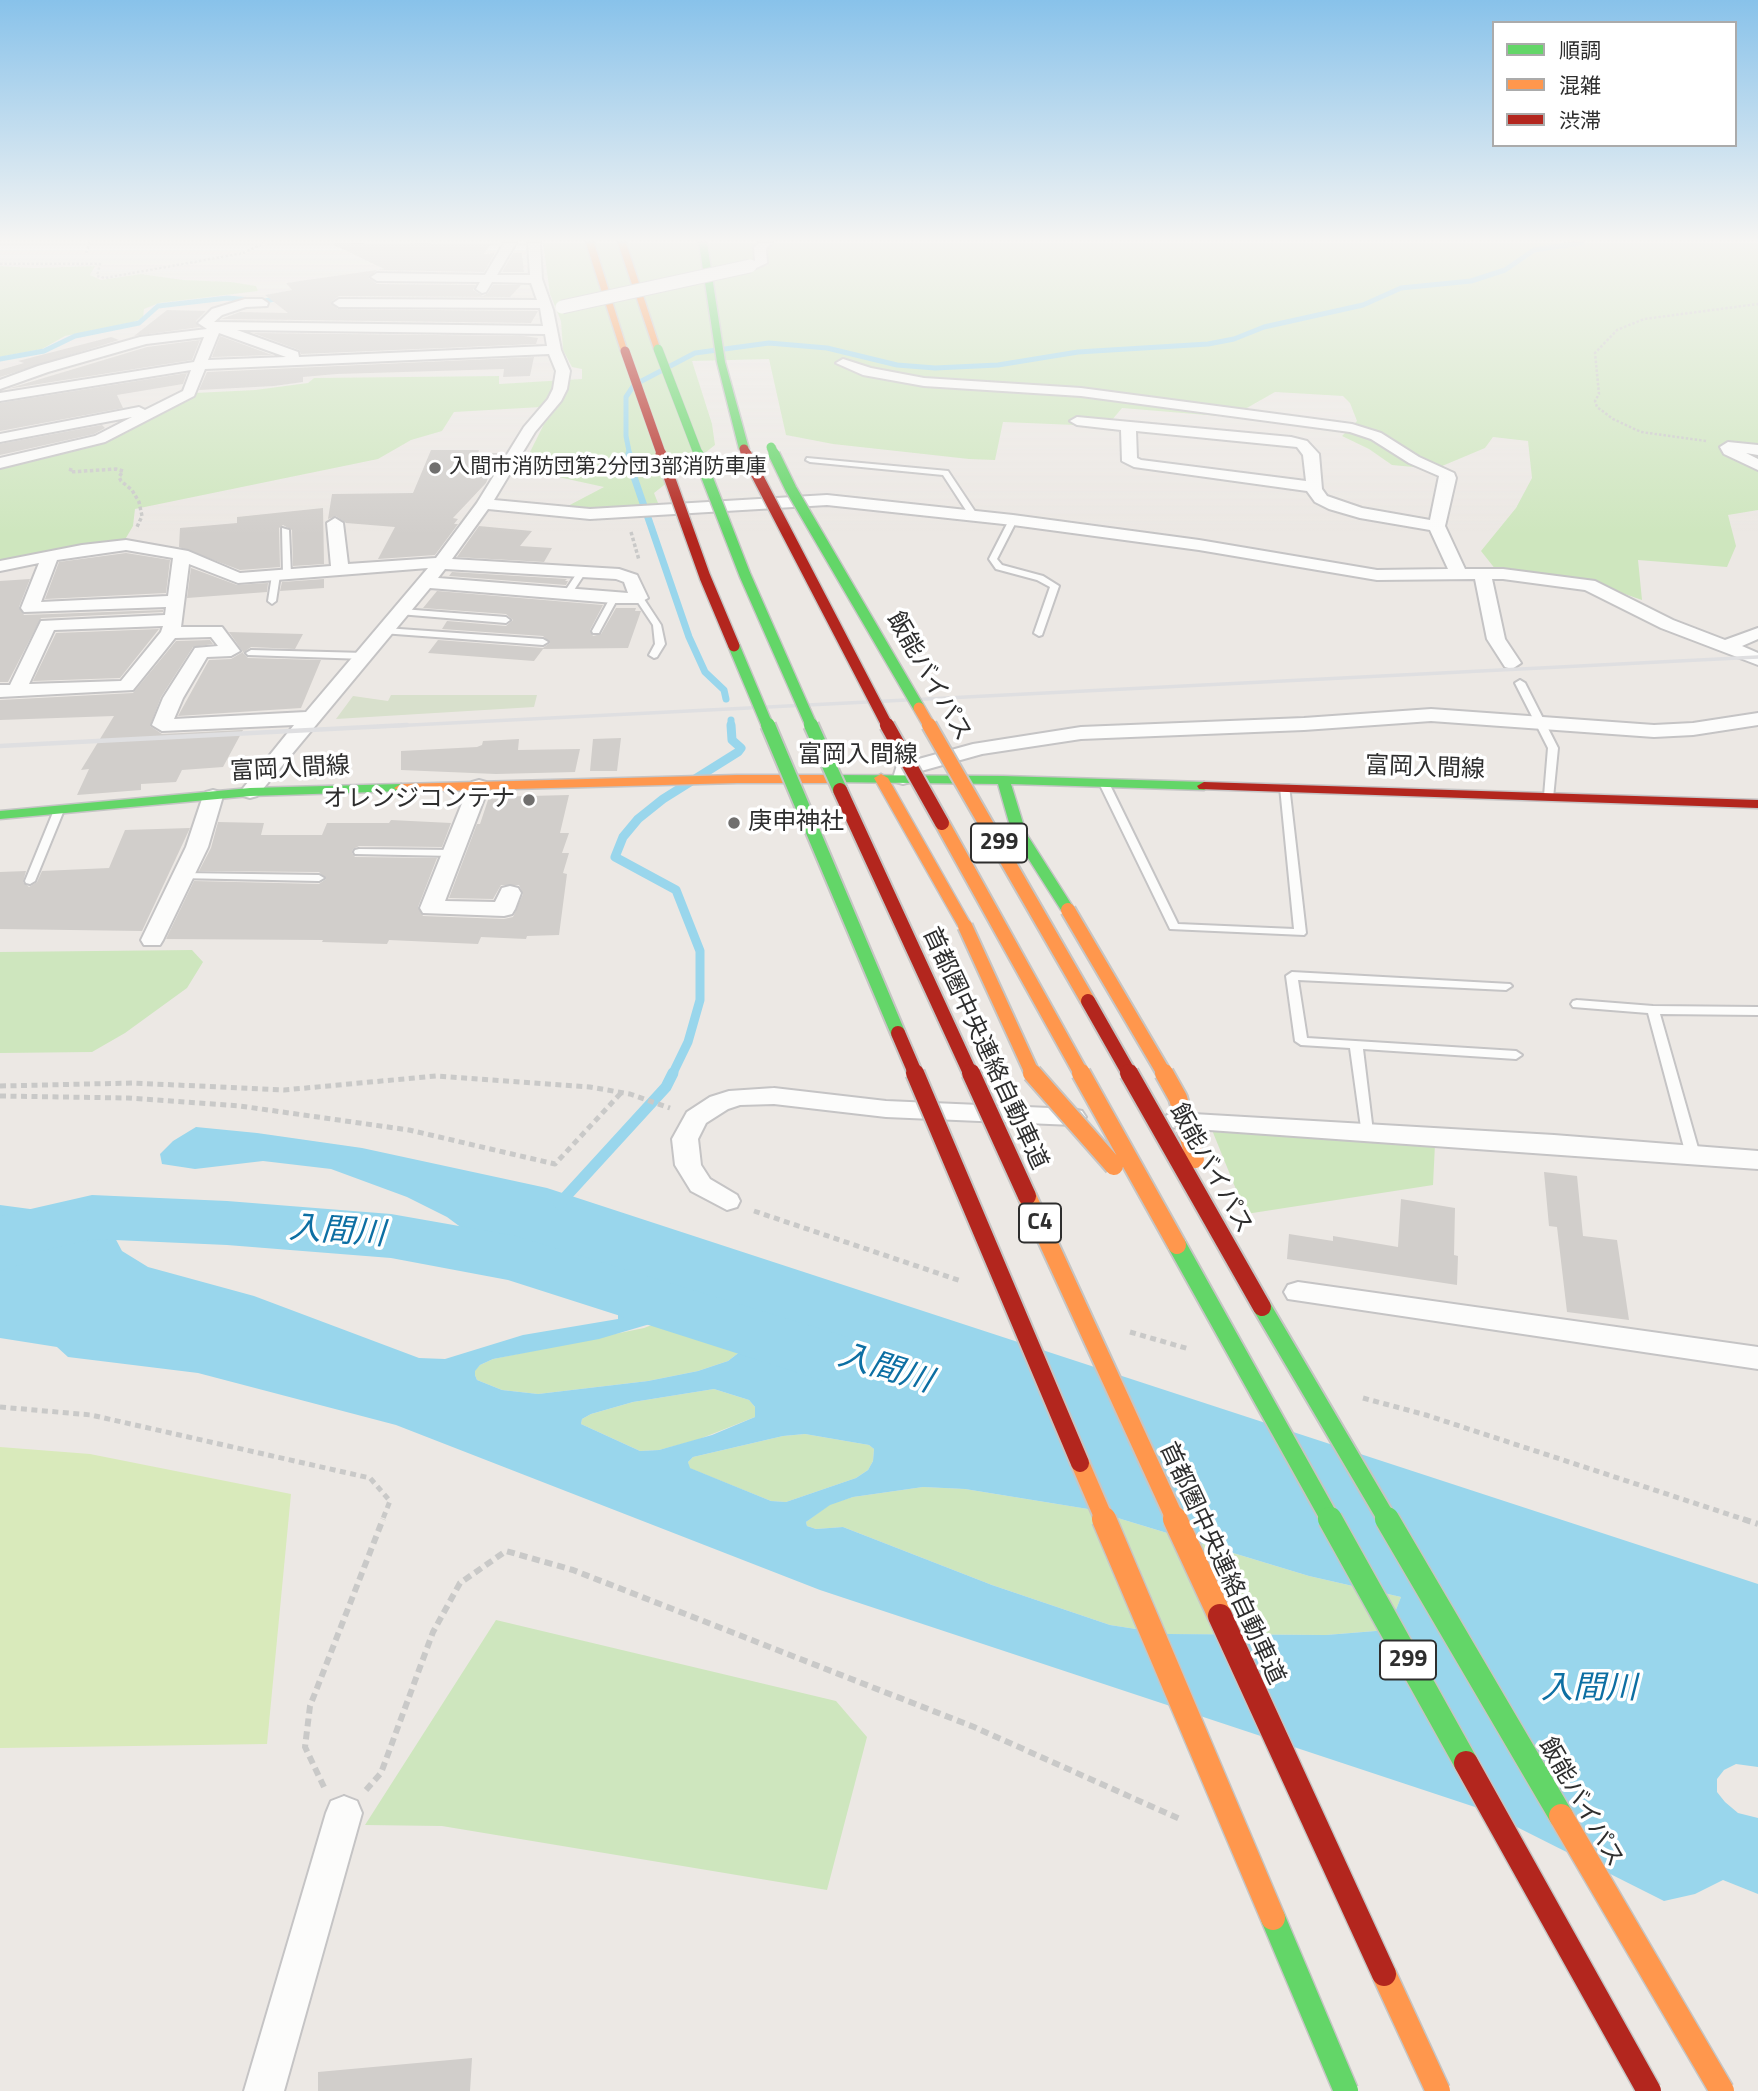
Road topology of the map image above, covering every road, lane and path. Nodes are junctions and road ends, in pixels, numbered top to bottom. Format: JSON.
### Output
{"nodes":[{"id":1,"x":143,"y":341,"type":"edge"},
{"id":2,"x":209,"y":341,"type":"edge"},
{"id":3,"x":246,"y":341,"type":"edge"},
{"id":4,"x":331,"y":341,"type":"edge"},
{"id":5,"x":365,"y":341,"type":"edge"},
{"id":6,"x":449,"y":341,"type":"edge"},
{"id":7,"x":552,"y":341,"type":"edge"},
{"id":8,"x":622,"y":341,"type":"edge"},
{"id":9,"x":655,"y":341,"type":"edge"},
{"id":10,"x":717,"y":341,"type":"edge"},
{"id":11,"x":1604,"y":341,"type":"edge"},
{"id":12,"x":346,"y":343,"type":"junction"},
{"id":13,"x":554,"y":350,"type":"junction"},
{"id":14,"x":441,"y":354,"type":"junction"},
{"id":15,"x":306,"y":360,"type":"junction"},
{"id":16,"x":843,"y":363,"type":"dead end"},
{"id":17,"x":199,"y":365,"type":"junction"},
{"id":18,"x":0,"y":386,"type":"edge"},
{"id":19,"x":0,"y":397,"type":"edge"},
{"id":20,"x":167,"y":405,"type":"junction"},
{"id":21,"x":1077,"y":421,"type":"dead end"},
{"id":22,"x":1128,"y":426,"type":"junction"},
{"id":23,"x":765,"y":429,"type":"dead end"},
{"id":24,"x":0,"y":438,"type":"edge"},
{"id":25,"x":1730,"y":446,"type":"junction"},
{"id":26,"x":1758,"y":450,"type":"edge"},
{"id":27,"x":810,"y":460,"type":"dead end"},
{"id":28,"x":0,"y":463,"type":"edge"},
{"id":29,"x":82,"y":464,"type":"dead end"},
{"id":30,"x":1758,"y":465,"type":"edge"},
{"id":31,"x":1314,"y":487,"type":"junction"},
{"id":32,"x":484,"y":505,"type":"junction"},
{"id":33,"x":609,"y":513,"type":"junction"},
{"id":34,"x":974,"y":516,"type":"junction"},
{"id":35,"x":1013,"y":520,"type":"junction"},
{"id":36,"x":335,"y":523,"type":"dead end"},
{"id":37,"x":1437,"y":526,"type":"junction"},
{"id":38,"x":285,"y":530,"type":"dead end"},
{"id":39,"x":125,"y":545,"type":"junction"},
{"id":40,"x":182,"y":555,"type":"junction"},
{"id":41,"x":50,"y":557,"type":"junction"},
{"id":42,"x":441,"y":563,"type":"junction"},
{"id":43,"x":0,"y":565,"type":"edge"},
{"id":44,"x":340,"y":570,"type":"junction"},
{"id":45,"x":582,"y":572,"type":"junction"},
{"id":46,"x":1482,"y":574,"type":"junction"},
{"id":47,"x":281,"y":575,"type":"junction"},
{"id":48,"x":1459,"y":575,"type":"junction"},
{"id":49,"x":628,"y":577,"type":"junction"},
{"id":50,"x":426,"y":582,"type":"junction"},
{"id":51,"x":567,"y":594,"type":"junction"},
{"id":52,"x":614,"y":598,"type":"junction"},
{"id":53,"x":639,"y":598,"type":"junction"},
{"id":54,"x":176,"y":601,"type":"junction"},
{"id":55,"x":272,"y":601,"type":"dead end"},
{"id":56,"x":402,"y":612,"type":"junction"},
{"id":57,"x":506,"y":620,"type":"dead end"},
{"id":58,"x":172,"y":626,"type":"junction"},
{"id":59,"x":385,"y":631,"type":"junction"},
{"id":60,"x":596,"y":631,"type":"dead end"},
{"id":61,"x":1758,"y":633,"type":"edge"},
{"id":62,"x":1039,"y":634,"type":"dead end"},
{"id":63,"x":543,"y":642,"type":"dead end"},
{"id":64,"x":1724,"y":647,"type":"junction"},
{"id":65,"x":251,"y":653,"type":"dead end"},
{"id":66,"x":365,"y":656,"type":"junction"},
{"id":67,"x":654,"y":656,"type":"dead end"},
{"id":68,"x":1758,"y":659,"type":"edge"},
{"id":69,"x":1512,"y":663,"type":"dead end"},
{"id":70,"x":1520,"y":683,"type":"dead end"},
{"id":71,"x":8,"y":690,"type":"edge"},
{"id":72,"x":309,"y":718,"type":"junction"},
{"id":73,"x":1758,"y":719,"type":"edge"},
{"id":74,"x":1542,"y":724,"type":"junction"},
{"id":75,"x":881,"y":778,"type":"junction"},
{"id":76,"x":903,"y":778,"type":"junction"},
{"id":77,"x":1003,"y":780,"type":"junction"},
{"id":78,"x":1104,"y":783,"type":"junction"},
{"id":79,"x":479,"y":786,"type":"junction"},
{"id":80,"x":1285,"y":788,"type":"junction"},
{"id":81,"x":250,"y":792,"type":"junction"},
{"id":82,"x":213,"y":796,"type":"junction"},
{"id":83,"x":1549,"y":796,"type":"junction"},
{"id":84,"x":1758,"y":804,"type":"edge"},
{"id":85,"x":59,"y":810,"type":"junction"},
{"id":86,"x":0,"y":815,"type":"edge"},
{"id":87,"x":359,"y":852,"type":"dead end"},
{"id":88,"x":453,"y":853,"type":"junction"},
{"id":89,"x":183,"y":876,"type":"junction"},
{"id":90,"x":319,"y":877,"type":"dead end"},
{"id":91,"x":30,"y":881,"type":"dead end"},
{"id":92,"x":510,"y":893,"type":"dead end"},
{"id":93,"x":152,"y":940,"type":"dead end"},
{"id":94,"x":1506,"y":986,"type":"dead end"},
{"id":95,"x":1577,"y":1004,"type":"dead end"},
{"id":96,"x":1653,"y":1010,"type":"junction"},
{"id":97,"x":1758,"y":1012,"type":"edge"},
{"id":98,"x":1356,"y":1045,"type":"junction"},
{"id":99,"x":1516,"y":1055,"type":"dead end"},
{"id":100,"x":0,"y":1086,"type":"edge"},
{"id":101,"x":622,"y":1092,"type":"junction"},
{"id":102,"x":0,"y":1096,"type":"edge"},
{"id":103,"x":696,"y":1118,"type":"junction"},
{"id":104,"x":1367,"y":1132,"type":"junction"},
{"id":105,"x":1693,"y":1155,"type":"junction"},
{"id":106,"x":1758,"y":1160,"type":"edge"},
{"id":107,"x":727,"y":1201,"type":"dead end"},
{"id":108,"x":1158,"y":1214,"type":"junction"},
{"id":109,"x":1213,"y":1222,"type":"junction"},
{"id":110,"x":1298,"y":1292,"type":"dead end"},
{"id":111,"x":1758,"y":1358,"type":"edge"},
{"id":112,"x":0,"y":1407,"type":"edge"},
{"id":113,"x":344,"y":1813,"type":"junction"},
{"id":114,"x":1188,"y":1823,"type":"dead end"},
{"id":115,"x":264,"y":2091,"type":"edge"},
{"id":116,"x":1346,"y":2091,"type":"edge"},
{"id":117,"x":1438,"y":2091,"type":"edge"},
{"id":118,"x":1649,"y":2091,"type":"edge"},
{"id":119,"x":1722,"y":2091,"type":"edge"}],
"edges":[{"from":1,"to":18,"type":"street"},
{"from":2,"to":17,"type":"street"},
{"from":3,"to":15,"type":"street"},
{"from":4,"to":12,"type":"street"},
{"from":5,"to":12,"type":"street"},
{"from":6,"to":14,"type":"street"},
{"from":7,"to":13,"type":"street"},
{"from":8,"to":116,"type":"main road","number":"C4","bridge":true},
{"from":9,"to":117,"type":"main road","name":"首都圏中央連絡自動車道","number":"C4","bridge":true},
{"from":10,"to":108,"type":"main road","number":"299","bridge":true},
{"from":11,"to":25,"type":"path"},
{"from":12,"to":14,"type":"street"},
{"from":12,"to":15,"type":"street"},
{"from":13,"to":14,"type":"street"},
{"from":13,"to":32,"type":"street"},
{"from":15,"to":17,"type":"street"},
{"from":16,"to":37,"type":"street"},
{"from":17,"to":19,"type":"street"},
{"from":17,"to":20,"type":"street"},
{"from":20,"to":24,"type":"street"},
{"from":20,"to":28,"type":"street"},
{"from":21,"to":22,"type":"street"},
{"from":22,"to":31,"type":"street"},
{"from":22,"to":31,"type":"street"},
{"from":23,"to":109,"type":"main road","name":"飯能バイパス","number":"299","bridge":true},
{"from":25,"to":26,"type":"street"},
{"from":25,"to":30,"type":"street"},
{"from":27,"to":34,"type":"lane"},
{"from":29,"to":39,"type":"path"},
{"from":31,"to":37,"type":"street"},
{"from":32,"to":33,"type":"street"},
{"from":32,"to":42,"type":"street"},
{"from":33,"to":34,"type":"street"},
{"from":33,"to":49,"type":"path"},
{"from":34,"to":35,"type":"street"},
{"from":35,"to":48,"type":"street"},
{"from":35,"to":62,"type":"lane"},
{"from":36,"to":44,"type":"street"},
{"from":37,"to":48,"type":"street"},
{"from":38,"to":47,"type":"lane"},
{"from":39,"to":40,"type":"street"},
{"from":39,"to":41,"type":"street"},
{"from":40,"to":47,"type":"street"},
{"from":40,"to":54,"type":"street"},
{"from":41,"to":43,"type":"street"},
{"from":41,"to":54,"type":"street"},
{"from":42,"to":44,"type":"street"},
{"from":42,"to":45,"type":"street"},
{"from":42,"to":50,"type":"street"},
{"from":44,"to":47,"type":"street"},
{"from":45,"to":49,"type":"street"},
{"from":45,"to":51,"type":"lane"},
{"from":46,"to":48,"type":"street"},
{"from":46,"to":64,"type":"street"},
{"from":46,"to":69,"type":"street"},
{"from":47,"to":55,"type":"lane"},
{"from":49,"to":53,"type":"street"},
{"from":50,"to":51,"type":"street"},
{"from":50,"to":56,"type":"street"},
{"from":51,"to":52,"type":"street"},
{"from":52,"to":53,"type":"street"},
{"from":52,"to":60,"type":"lane"},
{"from":53,"to":67,"type":"lane"},
{"from":54,"to":58,"type":"street"},
{"from":56,"to":57,"type":"lane"},
{"from":56,"to":59,"type":"street"},
{"from":58,"to":71,"type":"street"},
{"from":58,"to":71,"type":"street"},
{"from":58,"to":72,"type":"street"},
{"from":59,"to":63,"type":"lane"},
{"from":59,"to":66,"type":"street"},
{"from":61,"to":64,"type":"street"},
{"from":64,"to":68,"type":"street"},
{"from":65,"to":66,"type":"lane"},
{"from":66,"to":72,"type":"street"},
{"from":70,"to":74,"type":"lane"},
{"from":72,"to":81,"type":"street"},
{"from":73,"to":74,"type":"street"},
{"from":74,"to":76,"type":"street"},
{"from":74,"to":83,"type":"lane"},
{"from":75,"to":76,"type":"main road","name":"富岡入間線"},
{"from":75,"to":79,"type":"main road","name":"富岡入間線"},
{"from":75,"to":108,"type":"main road","bridge":true},
{"from":76,"to":77,"type":"main road","name":"富岡入間線"},
{"from":77,"to":78,"type":"main road","name":"富岡入間線"},
{"from":77,"to":109,"type":"main road","bridge":true},
{"from":78,"to":80,"type":"main road","name":"富岡入間線"},
{"from":78,"to":80,"type":"lane"},
{"from":79,"to":81,"type":"main road","name":"富岡入間線"},
{"from":79,"to":88,"type":"street"},
{"from":80,"to":83,"type":"main road","name":"富岡入間線"},
{"from":81,"to":82,"type":"main road","name":"富岡入間線"},
{"from":82,"to":85,"type":"main road","name":"富岡入間線"},
{"from":82,"to":89,"type":"street"},
{"from":83,"to":84,"type":"main road","name":"富岡入間線"},
{"from":85,"to":86,"type":"main road","name":"富岡入間線"},
{"from":85,"to":91,"type":"lane"},
{"from":87,"to":88,"type":"lane"},
{"from":88,"to":92,"type":"street"},
{"from":89,"to":90,"type":"lane"},
{"from":89,"to":93,"type":"street"},
{"from":94,"to":98,"type":"lane"},
{"from":95,"to":96,"type":"lane"},
{"from":96,"to":97,"type":"lane"},
{"from":96,"to":105,"type":"lane"},
{"from":98,"to":99,"type":"lane"},
{"from":98,"to":104,"type":"lane"},
{"from":100,"to":101,"type":"path"},
{"from":101,"to":102,"type":"path"},
{"from":101,"to":103,"type":"path"},
{"from":103,"to":104,"type":"street"},
{"from":103,"to":107,"type":"street"},
{"from":104,"to":105,"type":"street"},
{"from":105,"to":106,"type":"street"},
{"from":108,"to":118,"type":"main road","number":"299","bridge":true},
{"from":109,"to":119,"type":"main road","name":"飯能バイパス","number":"299","bridge":true},
{"from":110,"to":111,"type":"street"},
{"from":112,"to":113,"type":"path"},
{"from":113,"to":114,"type":"path"},
{"from":113,"to":115,"type":"street"}]}
